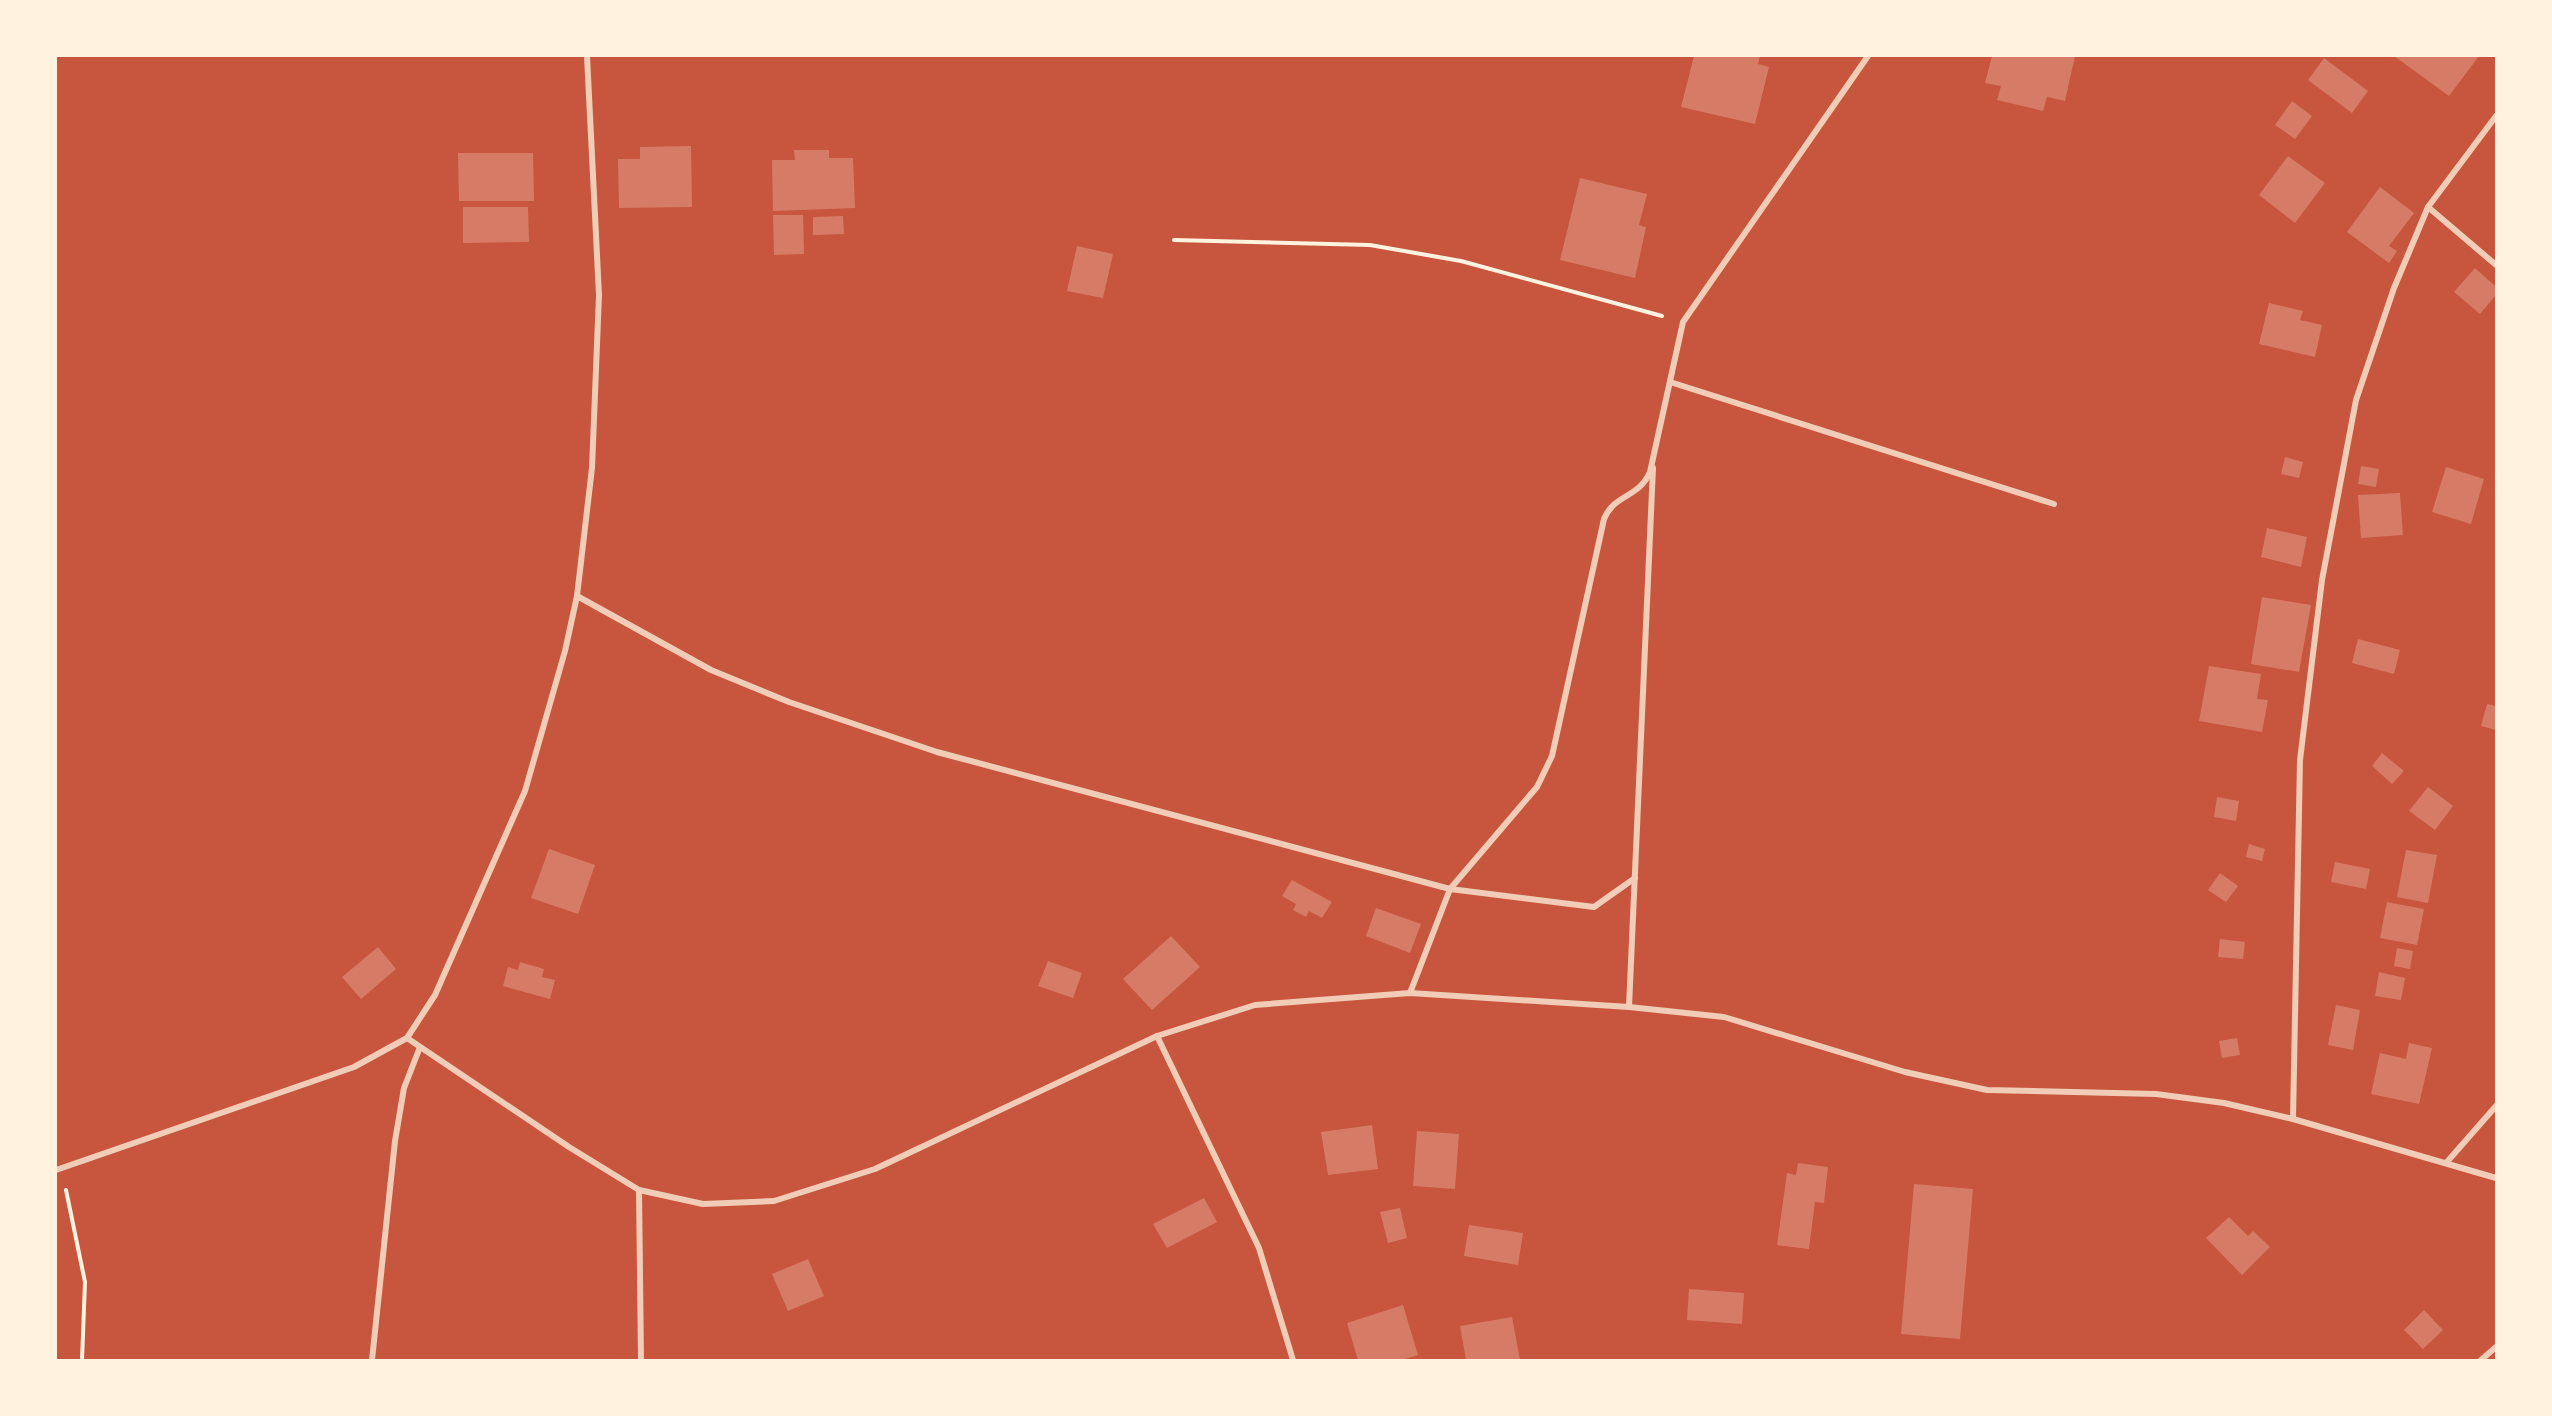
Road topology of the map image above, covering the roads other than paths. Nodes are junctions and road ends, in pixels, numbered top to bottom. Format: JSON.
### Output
{"nodes":[{"id":1,"x":587,"y":56,"type":"edge"},
{"id":2,"x":1868,"y":56,"type":"edge"},
{"id":3,"x":2496,"y":116,"type":"edge"},
{"id":4,"x":2428,"y":207,"type":"junction"},
{"id":5,"x":2496,"y":265,"type":"edge"},
{"id":6,"x":1670,"y":382,"type":"junction"},
{"id":7,"x":1653,"y":458,"type":"junction"},
{"id":8,"x":2054,"y":504,"type":"dead end"},
{"id":9,"x":577,"y":596,"type":"junction"},
{"id":10,"x":1635,"y":878,"type":"junction"},
{"id":11,"x":1450,"y":889,"type":"junction"},
{"id":12,"x":1410,"y":993,"type":"junction"},
{"id":13,"x":1629,"y":1007,"type":"junction"},
{"id":14,"x":1157,"y":1036,"type":"junction"},
{"id":15,"x":407,"y":1038,"type":"junction"},
{"id":16,"x":420,"y":1047,"type":"junction"},
{"id":17,"x":2496,"y":1106,"type":"edge"},
{"id":18,"x":2292,"y":1119,"type":"junction"},
{"id":19,"x":2446,"y":1162,"type":"junction"},
{"id":20,"x":59,"y":1169,"type":"edge"},
{"id":21,"x":2496,"y":1178,"type":"edge"},
{"id":22,"x":639,"y":1190,"type":"junction"},
{"id":23,"x":2496,"y":1347,"type":"edge"},
{"id":24,"x":372,"y":1360,"type":"edge"},
{"id":25,"x":640,"y":1360,"type":"edge"},
{"id":26,"x":1293,"y":1360,"type":"edge"},
{"id":27,"x":2481,"y":1360,"type":"edge"}],
"edges":[{"from":1,"to":9,"type":"street"},
{"from":2,"to":6,"type":"street"},
{"from":3,"to":4,"type":"street"},
{"from":4,"to":5,"type":"street"},
{"from":4,"to":18,"type":"street"},
{"from":6,"to":7,"type":"street"},
{"from":6,"to":8,"type":"street"},
{"from":7,"to":10,"type":"street"},
{"from":7,"to":11,"type":"street"},
{"from":9,"to":11,"type":"street"},
{"from":9,"to":15,"type":"street"},
{"from":10,"to":11,"type":"street"},
{"from":10,"to":13,"type":"street"},
{"from":11,"to":12,"type":"street"},
{"from":12,"to":13,"type":"street"},
{"from":12,"to":14,"type":"street"},
{"from":13,"to":18,"type":"street"},
{"from":14,"to":22,"type":"street"},
{"from":14,"to":26,"type":"street"},
{"from":15,"to":16,"type":"street"},
{"from":15,"to":20,"type":"street"},
{"from":16,"to":22,"type":"street"},
{"from":16,"to":24,"type":"street"},
{"from":17,"to":19,"type":"street"},
{"from":18,"to":19,"type":"street"},
{"from":19,"to":21,"type":"street"},
{"from":22,"to":25,"type":"street"},
{"from":23,"to":27,"type":"street"}]}
